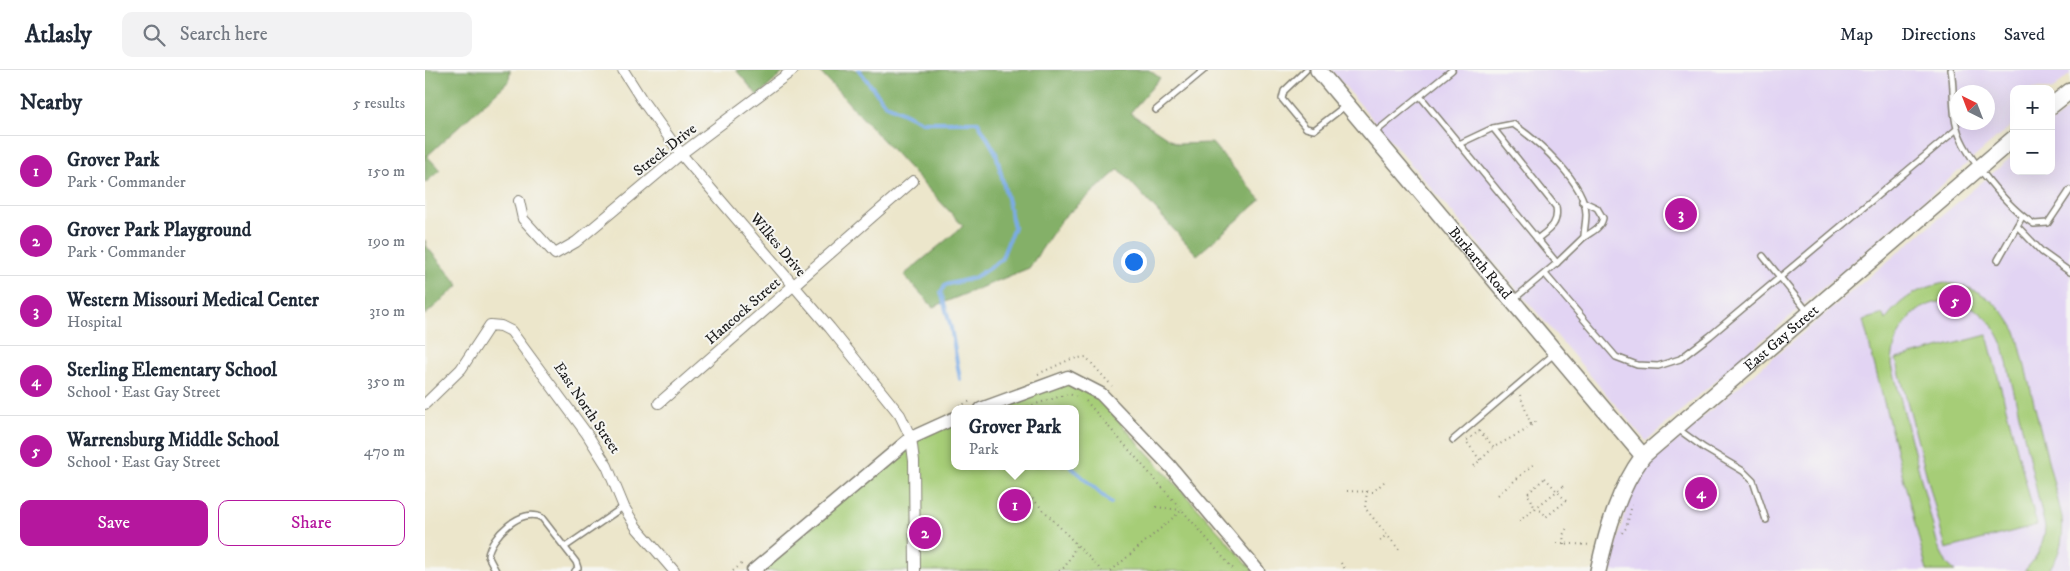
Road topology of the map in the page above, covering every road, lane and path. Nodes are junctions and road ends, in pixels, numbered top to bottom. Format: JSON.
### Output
{"nodes":[{"id":1,"x":623,"y":70,"type":"edge"},
{"id":2,"x":793,"y":70,"type":"edge"},
{"id":3,"x":1204,"y":70,"type":"edge"},
{"id":4,"x":1307,"y":70,"type":"edge"},
{"id":5,"x":1317,"y":70,"type":"edge"},
{"id":6,"x":1452,"y":70,"type":"edge"},
{"id":7,"x":1951,"y":70,"type":"edge"},
{"id":8,"x":1952,"y":85,"type":"edge"},
{"id":9,"x":2070,"y":91,"type":"edge"},
{"id":10,"x":1420,"y":96,"type":"junction"},
{"id":11,"x":2055,"y":103,"type":"edge"},
{"id":12,"x":1347,"y":104,"type":"junction"},
{"id":13,"x":1156,"y":110,"type":"dead end"},
{"id":14,"x":1493,"y":128,"type":"junction"},
{"id":15,"x":1957,"y":130,"type":"joint"},
{"id":16,"x":1373,"y":135,"type":"junction"},
{"id":17,"x":2010,"y":141,"type":"edge"},
{"id":18,"x":1459,"y":144,"type":"junction"},
{"id":19,"x":681,"y":154,"type":"junction"},
{"id":20,"x":1979,"y":167,"type":"junction"},
{"id":21,"x":913,"y":181,"type":"dead end"},
{"id":22,"x":2070,"y":190,"type":"edge"},
{"id":23,"x":1582,"y":200,"type":"junction"},
{"id":24,"x":519,"y":201,"type":"dead end"},
{"id":25,"x":2023,"y":217,"type":"junction"},
{"id":26,"x":2017,"y":226,"type":"junction"},
{"id":27,"x":1584,"y":238,"type":"junction"},
{"id":28,"x":1537,"y":239,"type":"junction"},
{"id":29,"x":1763,"y":256,"type":"dead end"},
{"id":30,"x":1998,"y":260,"type":"dead end"},
{"id":31,"x":1557,"y":263,"type":"junction"},
{"id":32,"x":2070,"y":272,"type":"edge"},
{"id":33,"x":1545,"y":274,"type":"junction"},
{"id":34,"x":1780,"y":277,"type":"junction"},
{"id":35,"x":793,"y":286,"type":"junction"},
{"id":36,"x":1513,"y":300,"type":"junction"},
{"id":37,"x":1809,"y":313,"type":"junction"},
{"id":38,"x":1556,"y":352,"type":"junction"},
{"id":39,"x":1031,"y":377,"type":"dead end"},
{"id":40,"x":1116,"y":391,"type":"dead end"},
{"id":41,"x":1519,"y":393,"type":"dead end"},
{"id":42,"x":659,"y":403,"type":"dead end"},
{"id":43,"x":425,"y":404,"type":"edge"},
{"id":44,"x":977,"y":404,"type":"edge"},
{"id":45,"x":1032,"y":405,"type":"edge"},
{"id":46,"x":951,"y":414,"type":"edge"},
{"id":47,"x":1537,"y":421,"type":"dead end"},
{"id":48,"x":1531,"y":425,"type":"junction"},
{"id":49,"x":1676,"y":427,"type":"junction"},
{"id":50,"x":911,"y":438,"type":"junction"},
{"id":51,"x":1453,"y":440,"type":"dead end"},
{"id":52,"x":1493,"y":447,"type":"junction"},
{"id":53,"x":1643,"y":456,"type":"junction"},
{"id":54,"x":1480,"y":460,"type":"junction"},
{"id":55,"x":1535,"y":463,"type":"dead end"},
{"id":56,"x":1474,"y":466,"type":"dead end"},
{"id":57,"x":1385,"y":481,"type":"dead end"},
{"id":58,"x":1565,"y":484,"type":"dead end"},
{"id":59,"x":1347,"y":491,"type":"dead end"},
{"id":60,"x":1367,"y":491,"type":"junction"},
{"id":61,"x":1557,"y":491,"type":"junction"},
{"id":62,"x":1029,"y":495,"type":"dead end"},
{"id":63,"x":1498,"y":496,"type":"dead end"},
{"id":64,"x":1632,"y":496,"type":"dead end"},
{"id":65,"x":624,"y":506,"type":"junction"},
{"id":66,"x":1156,"y":507,"type":"dead end"},
{"id":67,"x":1535,"y":509,"type":"junction"},
{"id":68,"x":1182,"y":510,"type":"junction"},
{"id":69,"x":1766,"y":520,"type":"dead end"},
{"id":70,"x":1519,"y":521,"type":"dead end"},
{"id":71,"x":1568,"y":526,"type":"dead end"},
{"id":72,"x":1621,"y":534,"type":"dead end"},
{"id":73,"x":1385,"y":535,"type":"junction"},
{"id":74,"x":1380,"y":541,"type":"dead end"},
{"id":75,"x":1557,"y":543,"type":"dead end"},
{"id":76,"x":1564,"y":544,"type":"junction"},
{"id":77,"x":1076,"y":546,"type":"junction"},
{"id":78,"x":1603,"y":546,"type":"junction"},
{"id":79,"x":565,"y":548,"type":"junction"},
{"id":80,"x":1401,"y":552,"type":"dead end"},
{"id":81,"x":747,"y":559,"type":"dead end"},
{"id":82,"x":1341,"y":563,"type":"dead end"},
{"id":83,"x":496,"y":571,"type":"edge"},
{"id":84,"x":575,"y":571,"type":"edge"},
{"id":85,"x":674,"y":571,"type":"edge"},
{"id":86,"x":733,"y":571,"type":"edge"},
{"id":87,"x":753,"y":571,"type":"edge"},
{"id":88,"x":915,"y":571,"type":"edge"},
{"id":89,"x":1059,"y":571,"type":"edge"},
{"id":90,"x":1102,"y":571,"type":"edge"},
{"id":91,"x":1111,"y":571,"type":"edge"},
{"id":92,"x":1235,"y":571,"type":"edge"},
{"id":93,"x":1258,"y":571,"type":"edge"},
{"id":94,"x":1343,"y":571,"type":"edge"},
{"id":95,"x":1598,"y":571,"type":"edge"}],
"edges":[{"from":1,"to":19,"type":"street","name":"Wilkes Drive"},
{"from":2,"to":19,"type":"street","name":"Streck Drive"},
{"from":3,"to":13,"type":"lane"},
{"from":4,"to":12,"type":"lane"},
{"from":5,"to":12,"type":"main road","name":"Burkarth Road"},
{"from":6,"to":10,"type":"lane"},
{"from":7,"to":8,"type":"lane"},
{"from":9,"to":11,"type":"main road"},
{"from":10,"to":16,"type":"lane"},
{"from":10,"to":18,"type":"lane"},
{"from":12,"to":16,"type":"main road","name":"Burkarth Road"},
{"from":14,"to":18,"type":"lane"},
{"from":14,"to":23,"type":"lane"},
{"from":14,"to":28,"type":"lane"},
{"from":15,"to":20,"type":"lane"},
{"from":15,"to":34,"type":"lane"},
{"from":16,"to":36,"type":"main road","name":"Burkarth Road"},
{"from":17,"to":20,"type":"main road","name":"East Gay Street"},
{"from":18,"to":28,"type":"lane"},
{"from":19,"to":24,"type":"street","name":"Streck Drive"},
{"from":19,"to":35,"type":"street","name":"Wilkes Drive"},
{"from":20,"to":25,"type":"lane"},
{"from":20,"to":37,"type":"main road","name":"East Gay Street"},
{"from":21,"to":35,"type":"street","name":"Hancock Street"},
{"from":22,"to":25,"type":"lane"},
{"from":23,"to":27,"type":"lane"},
{"from":23,"to":27,"type":"lane"},
{"from":25,"to":26,"type":"lane"},
{"from":26,"to":30,"type":"lane"},
{"from":26,"to":32,"type":"lane"},
{"from":27,"to":31,"type":"lane"},
{"from":28,"to":31,"type":"lane"},
{"from":29,"to":34,"type":"lane"},
{"from":31,"to":33,"type":"lane"},
{"from":33,"to":34,"type":"lane"},
{"from":33,"to":36,"type":"lane"},
{"from":34,"to":37,"type":"lane"},
{"from":35,"to":42,"type":"street","name":"Hancock Street"},
{"from":35,"to":50,"type":"street","name":"Wilkes Drive"},
{"from":36,"to":38,"type":"main road","name":"Burkarth Road"},
{"from":37,"to":49,"type":"main road","name":"East Gay Street"},
{"from":38,"to":51,"type":"lane"},
{"from":38,"to":53,"type":"main road","name":"Burkarth Road"},
{"from":39,"to":40,"type":"path"},
{"from":41,"to":48,"type":"path"},
{"from":43,"to":65,"type":"street","name":"East North Street"},
{"from":44,"to":93,"type":"street"},
{"from":45,"to":68,"type":"path"},
{"from":46,"to":50,"type":"street"},
{"from":47,"to":48,"type":"path"},
{"from":48,"to":52,"type":"path"},
{"from":49,"to":53,"type":"main road","name":"East Gay Street"},
{"from":49,"to":69,"type":"lane"},
{"from":50,"to":87,"type":"street"},
{"from":50,"to":88,"type":"street","name":"Wilkes Drive"},
{"from":52,"to":54,"type":"path"},
{"from":52,"to":54,"type":"path"},
{"from":53,"to":78,"type":"main road","name":"East Gay Street"},
{"from":54,"to":56,"type":"path"},
{"from":55,"to":63,"type":"path"},
{"from":57,"to":60,"type":"path"},
{"from":58,"to":61,"type":"path"},
{"from":59,"to":60,"type":"path"},
{"from":60,"to":73,"type":"path"},
{"from":61,"to":67,"type":"path"},
{"from":61,"to":67,"type":"path"},
{"from":61,"to":67,"type":"path"},
{"from":62,"to":77,"type":"path"},
{"from":64,"to":72,"type":"path"},
{"from":65,"to":79,"type":"lane"},
{"from":65,"to":85,"type":"street","name":"East North Street"},
{"from":66,"to":68,"type":"path"},
{"from":67,"to":70,"type":"path"},
{"from":68,"to":91,"type":"path"},
{"from":68,"to":92,"type":"path"},
{"from":71,"to":76,"type":"path"},
{"from":73,"to":74,"type":"path"},
{"from":73,"to":80,"type":"path"},
{"from":75,"to":76,"type":"path"},
{"from":76,"to":78,"type":"path"},
{"from":77,"to":89,"type":"path"},
{"from":77,"to":90,"type":"path"},
{"from":78,"to":95,"type":"main road","name":"East Gay Street"},
{"from":79,"to":83,"type":"lane"},
{"from":79,"to":84,"type":"lane"},
{"from":81,"to":86,"type":"path"},
{"from":82,"to":94,"type":"path"}]}
